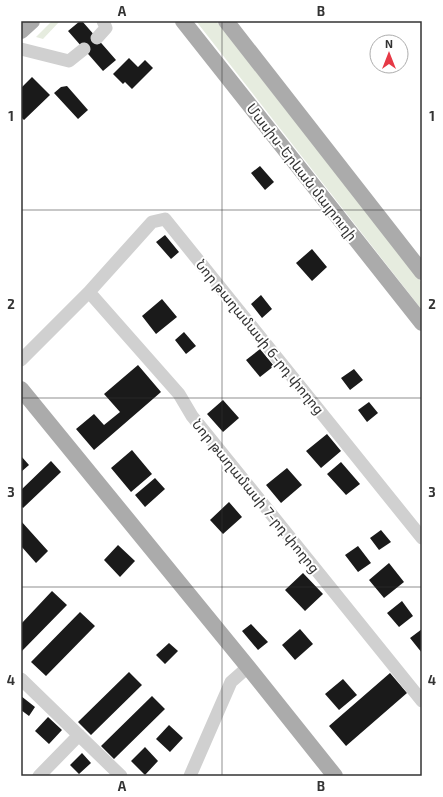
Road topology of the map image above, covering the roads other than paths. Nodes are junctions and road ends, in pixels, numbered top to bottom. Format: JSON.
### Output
{"nodes":[{"id":1,"x":32,"y":21,"type":"edge"},
{"id":2,"x":183,"y":21,"type":"edge"},
{"id":3,"x":226,"y":21,"type":"edge"},
{"id":4,"x":107,"y":23,"type":"edge"},
{"id":5,"x":21,"y":31,"type":"edge"},
{"id":6,"x":97,"y":38,"type":"dead end"},
{"id":7,"x":21,"y":49,"type":"edge"},
{"id":8,"x":84,"y":49,"type":"dead end"},
{"id":9,"x":422,"y":272,"type":"edge"},
{"id":10,"x":89,"y":292,"type":"junction"},
{"id":11,"x":422,"y":323,"type":"edge"},
{"id":12,"x":21,"y":360,"type":"edge"},
{"id":13,"x":21,"y":389,"type":"edge"},
{"id":14,"x":422,"y":538,"type":"edge"},
{"id":15,"x":248,"y":667,"type":"junction"},
{"id":16,"x":21,"y":679,"type":"edge"},
{"id":17,"x":422,"y":701,"type":"edge"},
{"id":18,"x":79,"y":735,"type":"junction"},
{"id":19,"x":39,"y":776,"type":"edge"},
{"id":20,"x":121,"y":776,"type":"edge"},
{"id":21,"x":190,"y":776,"type":"edge"},
{"id":22,"x":335,"y":776,"type":"edge"}],
"edges":[{"from":1,"to":5,"type":"main road"},
{"from":2,"to":11,"type":"main road","name":"Մասիս-Երևան մայրուղի"},
{"from":3,"to":9,"type":"main road"},
{"from":4,"to":6,"type":"street"},
{"from":7,"to":8,"type":"street"},
{"from":10,"to":12,"type":"street"},
{"from":10,"to":14,"type":"street","name":"Նոր թաղամասի 6-րդ փողոց"},
{"from":10,"to":17,"type":"street","name":"Նոր թաղամասի 7-րդ փողոց"},
{"from":13,"to":15,"type":"main road"},
{"from":15,"to":21,"type":"street"},
{"from":15,"to":22,"type":"main road"},
{"from":16,"to":18,"type":"street"},
{"from":18,"to":19,"type":"street"},
{"from":18,"to":20,"type":"street"}]}
